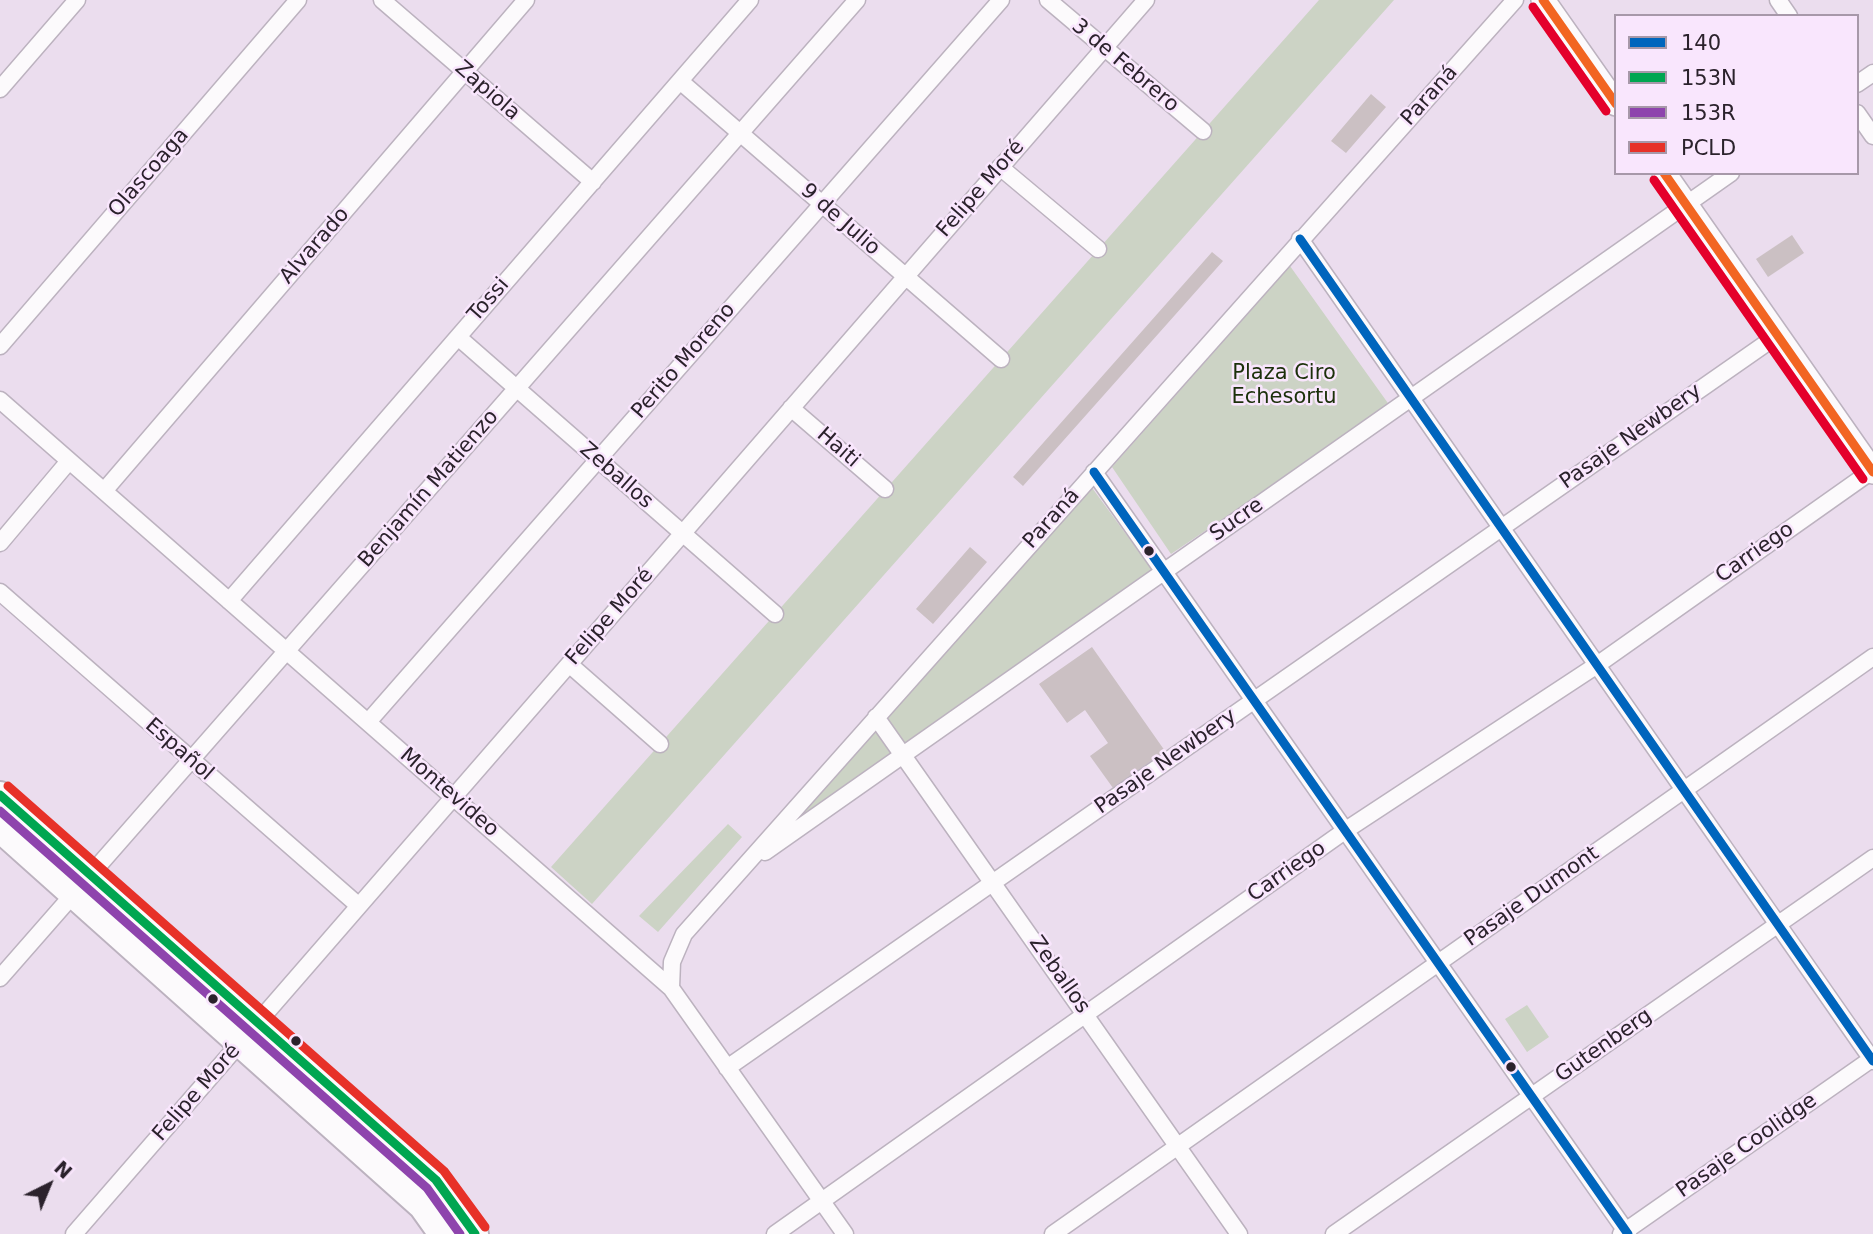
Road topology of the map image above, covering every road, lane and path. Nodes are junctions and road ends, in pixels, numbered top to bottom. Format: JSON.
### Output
{"nodes":[{"id":1,"x":77,"y":0,"type":"edge"},
{"id":2,"x":298,"y":0,"type":"edge"},
{"id":3,"x":382,"y":0,"type":"edge"},
{"id":4,"x":526,"y":0,"type":"edge"},
{"id":5,"x":750,"y":0,"type":"edge"},
{"id":6,"x":857,"y":0,"type":"edge"},
{"id":7,"x":1000,"y":0,"type":"edge"},
{"id":8,"x":1048,"y":0,"type":"edge"},
{"id":9,"x":1146,"y":0,"type":"edge"},
{"id":10,"x":1516,"y":0,"type":"edge"},
{"id":11,"x":1543,"y":0,"type":"edge"},
{"id":12,"x":1102,"y":48,"type":"junction"},
{"id":13,"x":464,"y":71,"type":"junction"},
{"id":14,"x":680,"y":81,"type":"junction"},
{"id":15,"x":0,"y":89,"type":"edge"},
{"id":16,"x":1614,"y":101,"type":"edge"},
{"id":17,"x":1859,"y":116,"type":"edge"},
{"id":18,"x":1203,"y":131,"type":"dead end"},
{"id":19,"x":740,"y":133,"type":"junction"},
{"id":20,"x":1873,"y":136,"type":"edge"},
{"id":21,"x":1000,"y":166,"type":"junction"},
{"id":22,"x":1665,"y":175,"type":"edge"},
{"id":23,"x":1728,"y":175,"type":"edge"},
{"id":24,"x":593,"y":182,"type":"junction"},
{"id":25,"x":822,"y":204,"type":"junction"},
{"id":26,"x":1686,"y":205,"type":"junction"},
{"id":27,"x":1300,"y":239,"type":"junction"},
{"id":28,"x":1098,"y":249,"type":"dead end"},
{"id":29,"x":905,"y":276,"type":"junction"},
{"id":30,"x":1777,"y":335,"type":"junction"},
{"id":31,"x":458,"y":337,"type":"junction"},
{"id":32,"x":0,"y":346,"type":"edge"},
{"id":33,"x":1001,"y":359,"type":"dead end"},
{"id":34,"x":516,"y":389,"type":"junction"},
{"id":35,"x":1411,"y":398,"type":"junction"},
{"id":36,"x":0,"y":400,"type":"edge"},
{"id":37,"x":791,"y":408,"type":"junction"},
{"id":38,"x":598,"y":460,"type":"junction"},
{"id":39,"x":69,"y":461,"type":"junction"},
{"id":40,"x":1873,"y":471,"type":"edge"},
{"id":41,"x":1094,"y":472,"type":"junction"},
{"id":42,"x":885,"y":489,"type":"dead end"},
{"id":43,"x":104,"y":491,"type":"junction"},
{"id":44,"x":1502,"y":528,"type":"junction"},
{"id":45,"x":682,"y":534,"type":"junction"},
{"id":46,"x":0,"y":543,"type":"edge"},
{"id":47,"x":1163,"y":572,"type":"junction"},
{"id":48,"x":0,"y":592,"type":"edge"},
{"id":49,"x":229,"y":601,"type":"junction"},
{"id":50,"x":775,"y":614,"type":"dead end"},
{"id":51,"x":287,"y":651,"type":"junction"},
{"id":52,"x":1873,"y":657,"type":"edge"},
{"id":53,"x":569,"y":664,"type":"junction"},
{"id":54,"x":1597,"y":665,"type":"junction"},
{"id":55,"x":1253,"y":701,"type":"junction"},
{"id":56,"x":876,"y":717,"type":"junction"},
{"id":57,"x":368,"y":722,"type":"junction"},
{"id":58,"x":660,"y":744,"type":"dead end"},
{"id":59,"x":903,"y":754,"type":"junction"},
{"id":60,"x":191,"y":760,"type":"junction"},
{"id":61,"x":1684,"y":790,"type":"junction"},
{"id":62,"x":0,"y":795,"type":"edge"},
{"id":63,"x":453,"y":797,"type":"junction"},
{"id":64,"x":0,"y":829,"type":"edge"},
{"id":65,"x":1346,"y":830,"type":"junction"},
{"id":66,"x":1873,"y":858,"type":"edge"},
{"id":67,"x":743,"y":867,"type":"junction"},
{"id":68,"x":91,"y":874,"type":"junction"},
{"id":69,"x":993,"y":883,"type":"junction"},
{"id":70,"x":74,"y":894,"type":"junction"},
{"id":71,"x":359,"y":906,"type":"junction"},
{"id":72,"x":1778,"y":925,"type":"junction"},
{"id":73,"x":1438,"y":963,"type":"junction"},
{"id":74,"x":0,"y":978,"type":"edge"},
{"id":75,"x":671,"y":988,"type":"junction"},
{"id":76,"x":1086,"y":1013,"type":"junction"},
{"id":77,"x":258,"y":1022,"type":"junction"},
{"id":78,"x":241,"y":1043,"type":"junction"},
{"id":79,"x":1873,"y":1059,"type":"edge"},
{"id":80,"x":727,"y":1068,"type":"junction"},
{"id":81,"x":1531,"y":1097,"type":"junction"},
{"id":82,"x":1178,"y":1146,"type":"junction"},
{"id":83,"x":822,"y":1201,"type":"junction"},
{"id":84,"x":1625,"y":1233,"type":"edge"},
{"id":85,"x":74,"y":1234,"type":"edge"},
{"id":86,"x":442,"y":1234,"type":"edge"},
{"id":87,"x":474,"y":1234,"type":"edge"},
{"id":88,"x":775,"y":1234,"type":"edge"},
{"id":89,"x":845,"y":1234,"type":"edge"},
{"id":90,"x":1053,"y":1234,"type":"edge"},
{"id":91,"x":1239,"y":1234,"type":"edge"},
{"id":92,"x":1334,"y":1234,"type":"edge"}],
"edges":[{"from":1,"to":15,"type":"street"},
{"from":2,"to":32,"type":"street","name":"Olascoaga"},
{"from":3,"to":13,"type":"street","name":"Zapiola"},
{"from":4,"to":13,"type":"street","name":"Alvarado"},
{"from":5,"to":14,"type":"street","name":"Tossi"},
{"from":6,"to":19,"type":"street","name":"Benjamín Matienzo"},
{"from":7,"to":25,"type":"street","name":"Perito Moreno"},
{"from":8,"to":12,"type":"street","name":"3 de Febrero"},
{"from":9,"to":12,"type":"street","name":"Felipe Moré"},
{"from":10,"to":27,"type":"street","name":"Paraná"},
{"from":11,"to":16,"type":"main road"},
{"from":12,"to":18,"type":"street","name":"3 de Febrero"},
{"from":12,"to":21,"type":"street","name":"Felipe Moré"},
{"from":13,"to":24,"type":"street","name":"Zapiola"},
{"from":13,"to":43,"type":"street","name":"Alvarado"},
{"from":14,"to":19,"type":"street","name":"9 de Julio"},
{"from":14,"to":24,"type":"street","name":"Tossi"},
{"from":17,"to":20,"type":"street"},
{"from":19,"to":25,"type":"street","name":"9 de Julio"},
{"from":19,"to":34,"type":"street","name":"Benjamín Matienzo"},
{"from":21,"to":28,"type":"street"},
{"from":21,"to":29,"type":"street","name":"Felipe Moré"},
{"from":22,"to":26,"type":"main road"},
{"from":23,"to":26,"type":"street","name":"Sucre"},
{"from":24,"to":31,"type":"street","name":"Tossi"},
{"from":25,"to":29,"type":"street","name":"9 de Julio"},
{"from":25,"to":38,"type":"street","name":"Perito Moreno"},
{"from":26,"to":30,"type":"main road"},
{"from":26,"to":35,"type":"street","name":"Sucre"},
{"from":27,"to":35,"type":"street"},
{"from":27,"to":41,"type":"street","name":"Paraná"},
{"from":29,"to":33,"type":"street","name":"9 de Julio"},
{"from":29,"to":37,"type":"street","name":"Felipe Moré"},
{"from":30,"to":40,"type":"main road"},
{"from":30,"to":44,"type":"street","name":"Pasaje Newbery"},
{"from":31,"to":34,"type":"street","name":"Zeballos"},
{"from":31,"to":49,"type":"street","name":"Tossi"},
{"from":34,"to":38,"type":"street","name":"Zeballos"},
{"from":34,"to":51,"type":"street","name":"Benjamín Matienzo"},
{"from":35,"to":44,"type":"street"},
{"from":35,"to":47,"type":"street","name":"Sucre"},
{"from":36,"to":39,"type":"street","name":"Montevideo"},
{"from":37,"to":42,"type":"street","name":"Haiti"},
{"from":37,"to":45,"type":"street","name":"Felipe Moré"},
{"from":38,"to":45,"type":"street","name":"Zeballos"},
{"from":38,"to":57,"type":"street","name":"Perito Moreno"},
{"from":39,"to":43,"type":"street","name":"Montevideo"},
{"from":39,"to":46,"type":"street"},
{"from":40,"to":54,"type":"street","name":"Carriego"},
{"from":41,"to":47,"type":"street"},
{"from":41,"to":56,"type":"street","name":"Paraná"},
{"from":43,"to":49,"type":"street","name":"Montevideo"},
{"from":44,"to":54,"type":"street"},
{"from":44,"to":55,"type":"street","name":"Pasaje Newbery"},
{"from":45,"to":50,"type":"street","name":"Zeballos"},
{"from":45,"to":53,"type":"street","name":"Felipe Moré"},
{"from":47,"to":55,"type":"street"},
{"from":47,"to":59,"type":"street","name":"Sucre"},
{"from":48,"to":60,"type":"street","name":"Español"},
{"from":49,"to":51,"type":"street","name":"Montevideo"},
{"from":51,"to":57,"type":"street","name":"Montevideo"},
{"from":51,"to":60,"type":"street","name":"Benjamín Matienzo"},
{"from":52,"to":61,"type":"street","name":"Pasaje Dumont"},
{"from":53,"to":58,"type":"street"},
{"from":53,"to":63,"type":"street","name":"Felipe Moré"},
{"from":54,"to":61,"type":"street"},
{"from":54,"to":65,"type":"street","name":"Carriego"},
{"from":55,"to":65,"type":"street"},
{"from":55,"to":69,"type":"street","name":"Pasaje Newbery"},
{"from":56,"to":59,"type":"street","name":"Zeballos"},
{"from":56,"to":67,"type":"street","name":"Paraná"},
{"from":57,"to":63,"type":"street","name":"Montevideo"},
{"from":59,"to":67,"type":"street","name":"Sucre"},
{"from":59,"to":69,"type":"street","name":"Zeballos"},
{"from":60,"to":68,"type":"street","name":"Benjamín Matienzo"},
{"from":60,"to":71,"type":"street","name":"Español"},
{"from":61,"to":72,"type":"street"},
{"from":61,"to":73,"type":"street","name":"Pasaje Dumont"},
{"from":62,"to":68,"type":"main road"},
{"from":63,"to":71,"type":"street","name":"Felipe Moré"},
{"from":63,"to":75,"type":"street","name":"Montevideo"},
{"from":64,"to":70,"type":"main road"},
{"from":65,"to":73,"type":"street"},
{"from":65,"to":76,"type":"street","name":"Carriego"},
{"from":66,"to":72,"type":"street","name":"Gutenberg"},
{"from":67,"to":75,"type":"street","name":"Paraná"},
{"from":68,"to":70,"type":"street","name":"Benjamín Matienzo"},
{"from":68,"to":77,"type":"main road"},
{"from":69,"to":76,"type":"street","name":"Zeballos"},
{"from":69,"to":80,"type":"street","name":"Pasaje Newbery"},
{"from":70,"to":74,"type":"street","name":"Benjamín Matienzo"},
{"from":70,"to":78,"type":"main road"},
{"from":71,"to":77,"type":"street","name":"Felipe Moré"},
{"from":72,"to":79,"type":"street"},
{"from":72,"to":81,"type":"street","name":"Gutenberg"},
{"from":73,"to":81,"type":"street"},
{"from":73,"to":82,"type":"street","name":"Pasaje Dumont"},
{"from":75,"to":80,"type":"street","name":"Montevideo"},
{"from":76,"to":82,"type":"street","name":"Zeballos"},
{"from":76,"to":83,"type":"street","name":"Carriego"},
{"from":77,"to":78,"type":"street","name":"Felipe Moré"},
{"from":77,"to":87,"type":"main road"},
{"from":78,"to":85,"type":"street","name":"Felipe Moré"},
{"from":78,"to":86,"type":"main road"},
{"from":79,"to":84,"type":"street","name":"Pasaje Coolidge"},
{"from":80,"to":83,"type":"street","name":"Montevideo"},
{"from":81,"to":84,"type":"street"},
{"from":81,"to":92,"type":"street","name":"Gutenberg"},
{"from":82,"to":90,"type":"street","name":"Pasaje Dumont"},
{"from":82,"to":91,"type":"street","name":"Zeballos"},
{"from":83,"to":88,"type":"street","name":"Carriego"},
{"from":83,"to":89,"type":"street","name":"Montevideo"}]}
